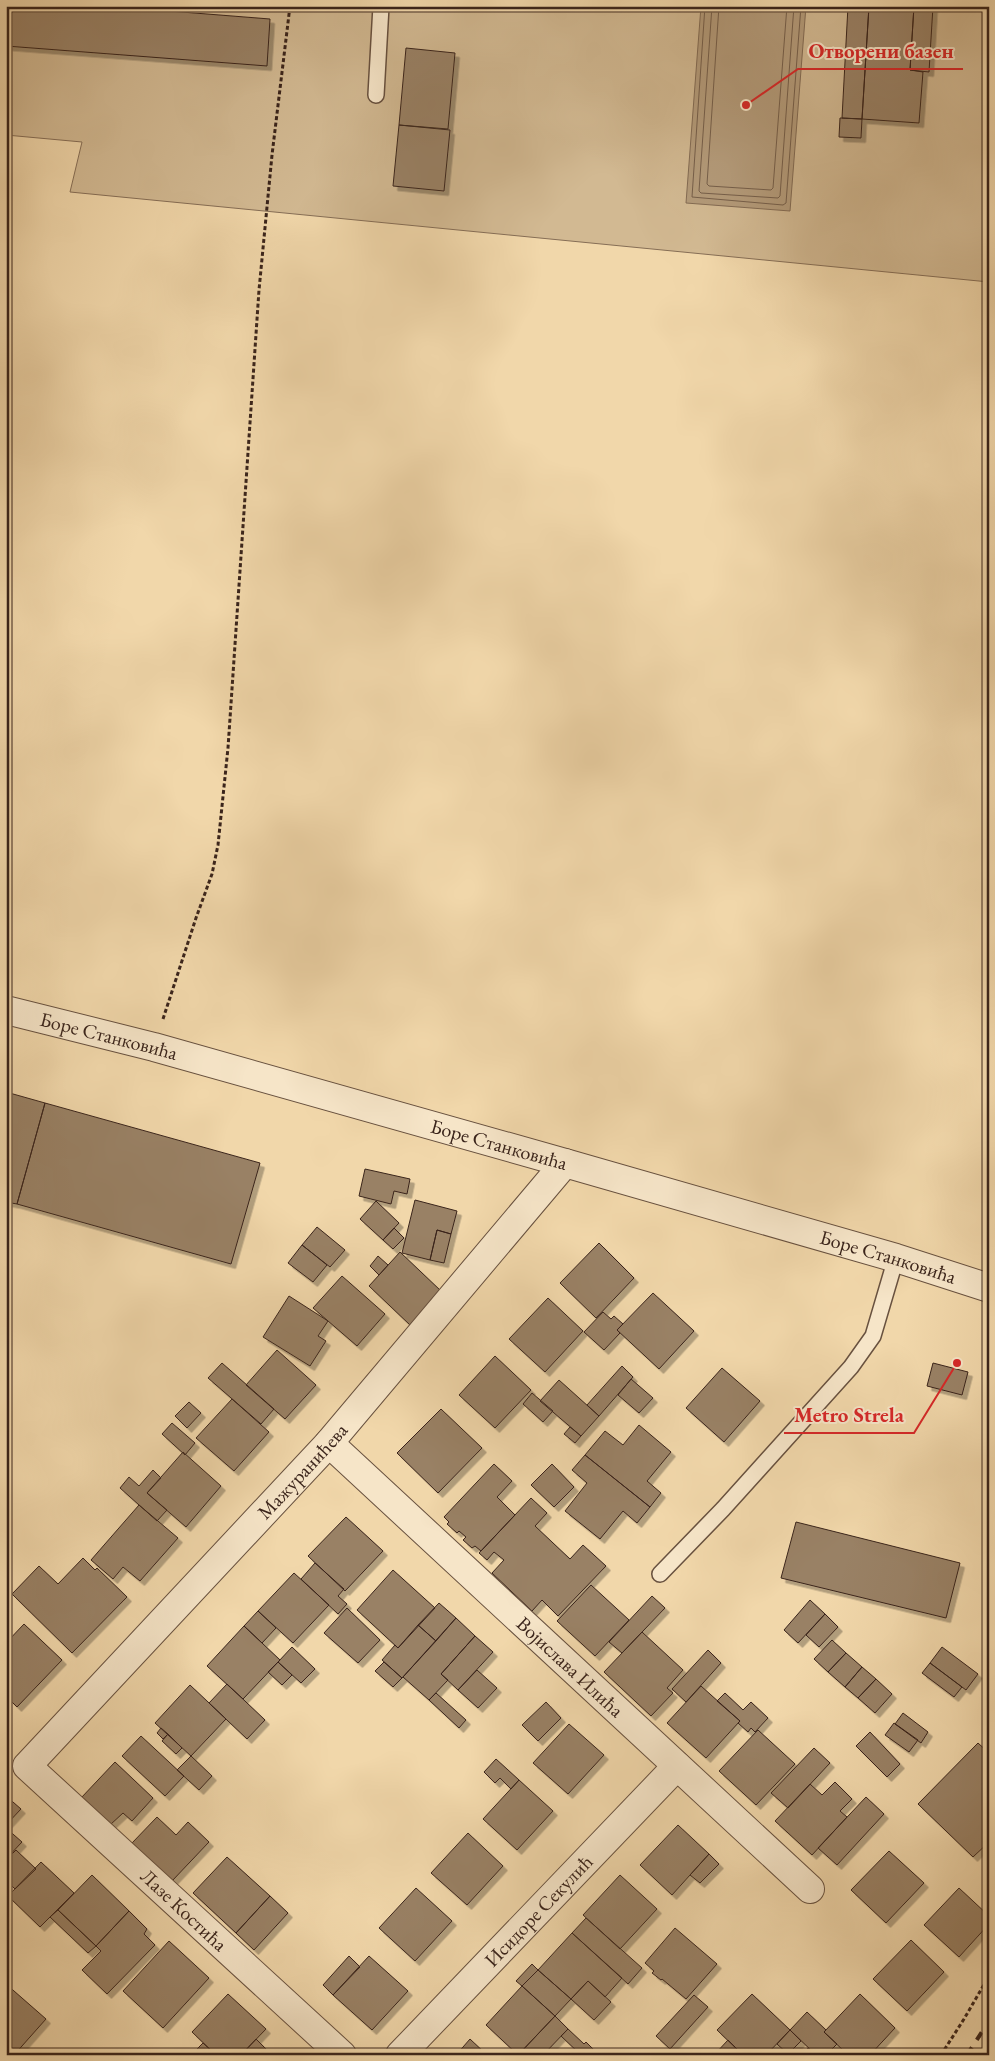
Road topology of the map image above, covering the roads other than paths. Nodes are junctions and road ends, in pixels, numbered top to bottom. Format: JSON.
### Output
{"nodes":[{"id":1,"x":381,"y":6,"type":"edge"},
{"id":2,"x":376,"y":95,"type":"dead end"},
{"id":3,"x":6,"y":1010,"type":"edge"},
{"id":4,"x":565,"y":1163,"type":"junction"},
{"id":5,"x":896,"y":1258,"type":"junction"},
{"id":6,"x":989,"y":1288,"type":"edge"},
{"id":7,"x":329,"y":1443,"type":"junction"},
{"id":8,"x":660,"y":1574,"type":"dead end"},
{"id":9,"x":27,"y":1766,"type":"joint"},
{"id":10,"x":677,"y":1766,"type":"junction"},
{"id":11,"x":810,"y":1889,"type":"dead end"},
{"id":12,"x":342,"y":2055,"type":"edge"},
{"id":13,"x":400,"y":2055,"type":"edge"}],
"edges":[{"from":1,"to":2,"type":"lane"},
{"from":3,"to":4,"type":"street","name":"Боре Станковића"},
{"from":4,"to":5,"type":"street","name":"Боре Станковића"},
{"from":4,"to":7,"type":"street","name":"Мажуранићева"},
{"from":5,"to":6,"type":"street","name":"Боре Станковића"},
{"from":5,"to":8,"type":"lane"},
{"from":7,"to":9,"type":"street","name":"Мажуранићева"},
{"from":7,"to":10,"type":"street","name":"Војислава Илића"},
{"from":9,"to":12,"type":"street","name":"Лазе Костића"},
{"from":10,"to":11,"type":"street","name":"Војислава Илића"},
{"from":10,"to":13,"type":"street","name":"Исидоре Секулић"}]}
